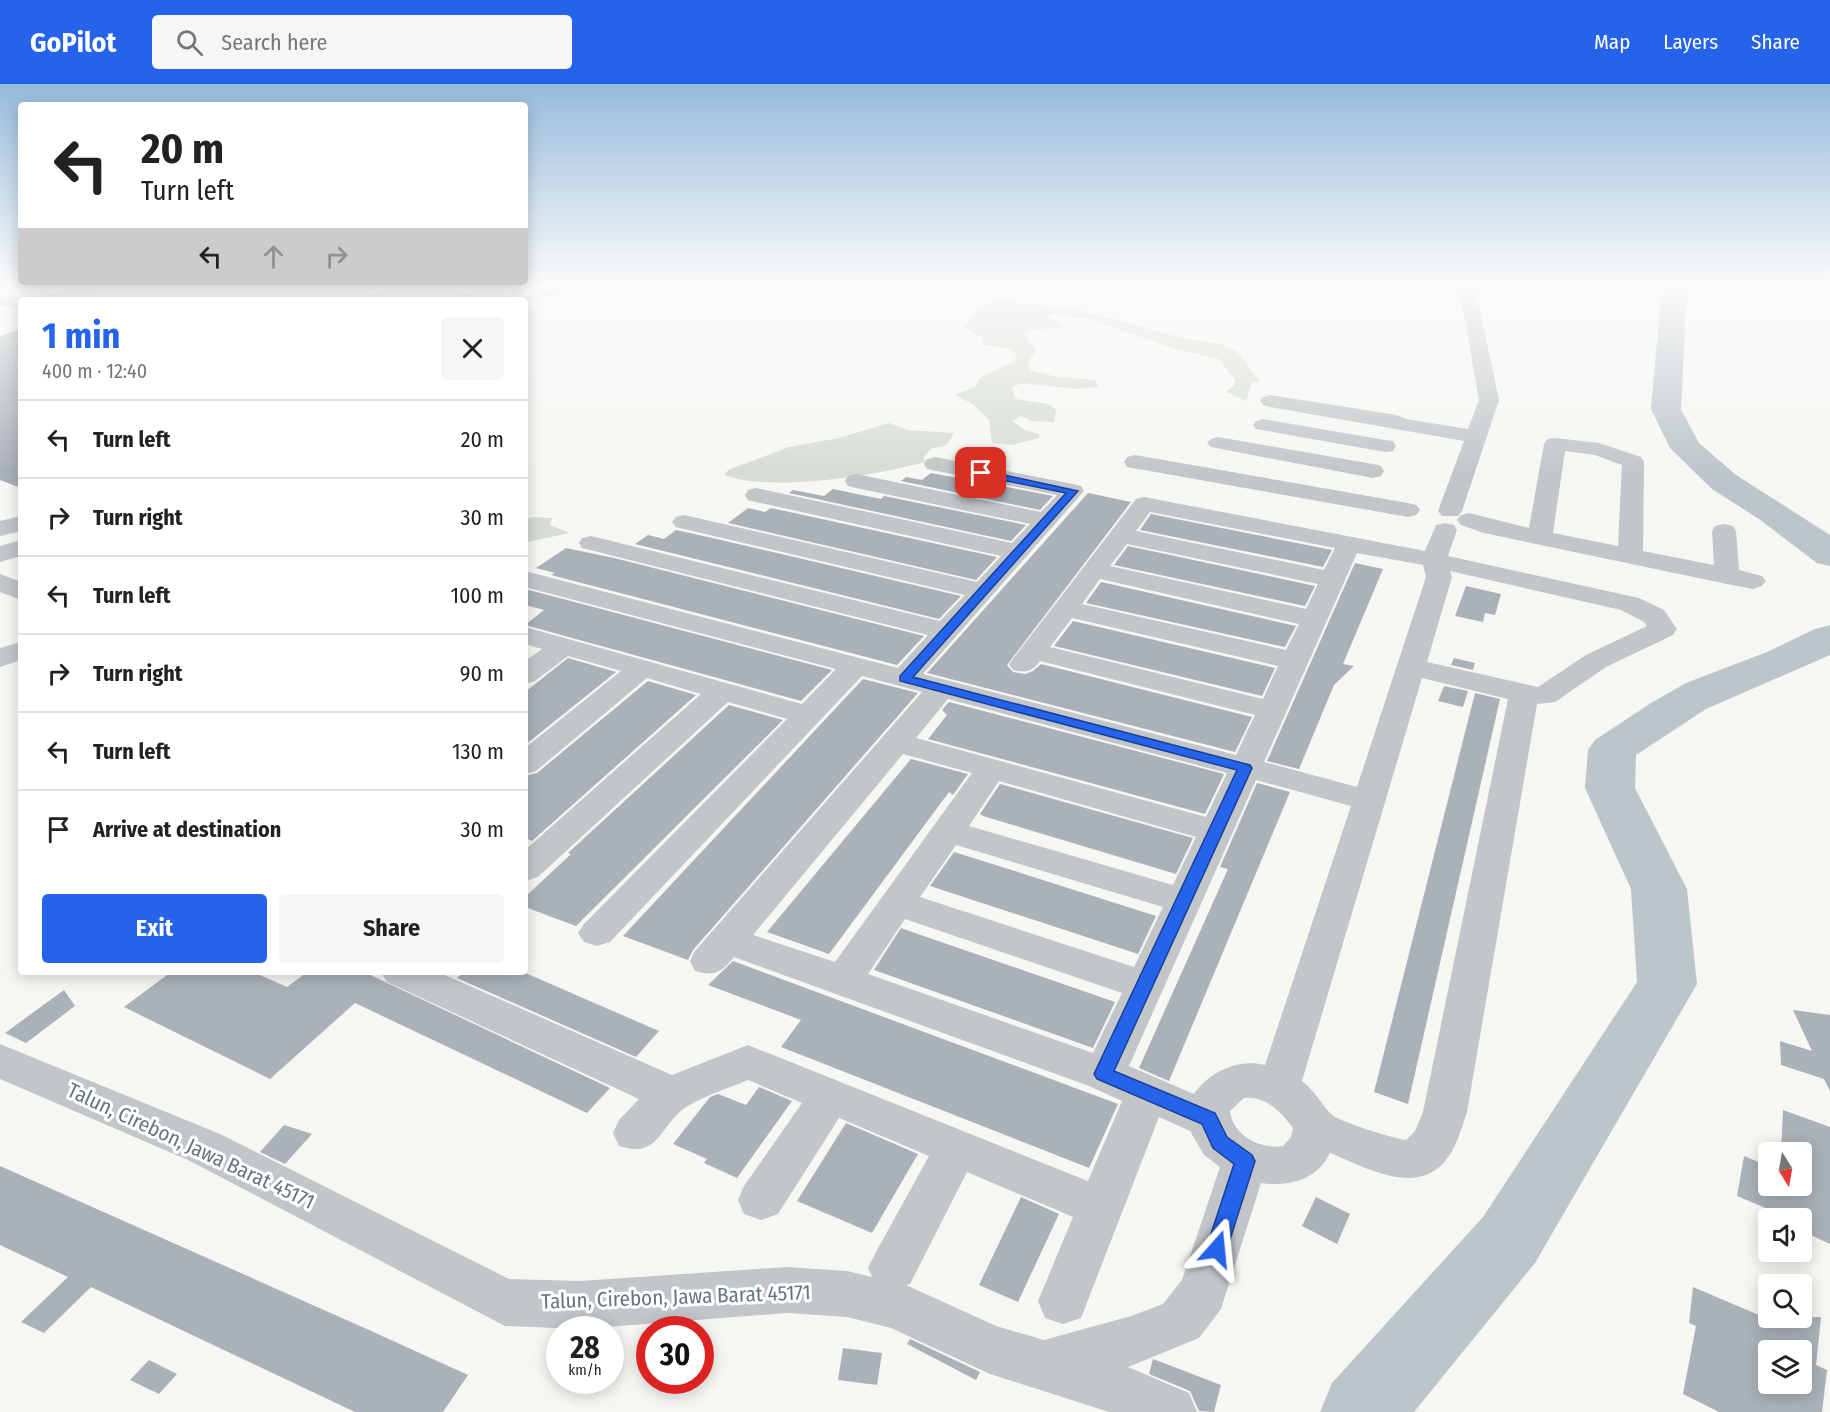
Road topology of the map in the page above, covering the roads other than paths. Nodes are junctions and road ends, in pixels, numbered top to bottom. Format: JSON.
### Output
{"nodes":[{"id":1,"x":1479,"y":348,"type":"edge"},
{"id":2,"x":1270,"y":401,"type":"dead end"},
{"id":3,"x":1399,"y":416,"type":"junction"},
{"id":4,"x":1263,"y":425,"type":"dead end"},
{"id":5,"x":1476,"y":437,"type":"junction"},
{"id":6,"x":1218,"y":443,"type":"dead end"},
{"id":7,"x":1385,"y":446,"type":"junction"},
{"id":8,"x":1135,"y":462,"type":"dead end"},
{"id":9,"x":935,"y":464,"type":"dead end"},
{"id":10,"x":1373,"y":471,"type":"junction"},
{"id":11,"x":856,"y":481,"type":"dead end"},
{"id":12,"x":756,"y":495,"type":"dead end"},
{"id":13,"x":1360,"y":502,"type":"junction"},
{"id":14,"x":1408,"y":510,"type":"dead end"},
{"id":15,"x":1047,"y":520,"type":"junction"},
{"id":16,"x":684,"y":522,"type":"dead end"},
{"id":17,"x":18,"y":524,"type":"edge"},
{"id":18,"x":0,"y":529,"type":"edge"},
{"id":19,"x":1450,"y":530,"type":"junction"},
{"id":20,"x":1724,"y":531,"type":"dead end"},
{"id":21,"x":1120,"y":535,"type":"junction"},
{"id":22,"x":1540,"y":537,"type":"junction"},
{"id":23,"x":591,"y":543,"type":"dead end"},
{"id":24,"x":1349,"y":544,"type":"junction"},
{"id":25,"x":18,"y":548,"type":"edge"},
{"id":26,"x":1018,"y":552,"type":"junction"},
{"id":27,"x":0,"y":555,"type":"edge"},
{"id":28,"x":1630,"y":555,"type":"junction"},
{"id":29,"x":1094,"y":570,"type":"junction"},
{"id":30,"x":1727,"y":576,"type":"junction"},
{"id":31,"x":1333,"y":579,"type":"junction"},
{"id":32,"x":528,"y":580,"type":"edge"},
{"id":33,"x":1753,"y":581,"type":"dead end"},
{"id":34,"x":0,"y":582,"type":"edge"},
{"id":35,"x":983,"y":591,"type":"junction"},
{"id":36,"x":18,"y":592,"type":"edge"},
{"id":37,"x":18,"y":595,"type":"edge"},
{"id":38,"x":0,"y":604,"type":"edge"},
{"id":39,"x":1065,"y":608,"type":"junction"},
{"id":40,"x":1314,"y":619,"type":"junction"},
{"id":41,"x":947,"y":631,"type":"junction"},
{"id":42,"x":528,"y":636,"type":"edge"},
{"id":43,"x":564,"y":646,"type":"junction"},
{"id":44,"x":18,"y":651,"type":"edge"},
{"id":45,"x":0,"y":658,"type":"edge"},
{"id":46,"x":1295,"y":661,"type":"junction"},
{"id":47,"x":856,"y":666,"type":"junction"},
{"id":48,"x":1410,"y":667,"type":"junction"},
{"id":49,"x":642,"y":668,"type":"junction"},
{"id":50,"x":528,"y":673,"type":"edge"},
{"id":51,"x":904,"y":678,"type":"junction"},
{"id":52,"x":942,"y":688,"type":"junction"},
{"id":53,"x":722,"y":691,"type":"junction"},
{"id":54,"x":1524,"y":694,"type":"junction"},
{"id":55,"x":1272,"y":710,"type":"junction"},
{"id":56,"x":808,"y":715,"type":"junction"},
{"id":57,"x":896,"y":742,"type":"junction"},
{"id":58,"x":528,"y":762,"type":"edge"},
{"id":59,"x":992,"y":768,"type":"junction"},
{"id":60,"x":1245,"y":768,"type":"junction"},
{"id":61,"x":1368,"y":800,"type":"junction"},
{"id":62,"x":948,"y":831,"type":"junction"},
{"id":63,"x":1216,"y":831,"type":"junction"},
{"id":64,"x":529,"y":860,"type":"edge"},
{"id":65,"x":1184,"y":901,"type":"junction"},
{"id":66,"x":897,"y":903,"type":"junction"},
{"id":67,"x":597,"y":933,"type":"dead end"},
{"id":68,"x":408,"y":975,"type":"edge"},
{"id":69,"x":843,"y":980,"type":"junction"},
{"id":70,"x":1145,"y":986,"type":"junction"},
{"id":71,"x":0,"y":1061,"type":"edge"},
{"id":72,"x":1104,"y":1074,"type":"junction"},
{"id":73,"x":1279,"y":1087,"type":"junction"},
{"id":74,"x":1147,"y":1092,"type":"junction"},
{"id":75,"x":671,"y":1094,"type":"junction"},
{"id":76,"x":830,"y":1096,"type":"junction"},
{"id":77,"x":1208,"y":1119,"type":"junction"},
{"id":78,"x":1315,"y":1128,"type":"junction"},
{"id":79,"x":635,"y":1132,"type":"dead end"},
{"id":80,"x":957,"y":1148,"type":"junction"},
{"id":81,"x":1245,"y":1161,"type":"junction"},
{"id":82,"x":761,"y":1200,"type":"dead end"},
{"id":83,"x":1101,"y":1207,"type":"junction"},
{"id":84,"x":893,"y":1268,"type":"dead end"},
{"id":85,"x":1063,"y":1301,"type":"dead end"},
{"id":86,"x":1046,"y":1365,"type":"junction"},
{"id":87,"x":1170,"y":1412,"type":"edge"}],
"edges":[{"from":1,"to":5,"type":"street"},
{"from":2,"to":3,"type":"street"},
{"from":3,"to":5,"type":"street"},
{"from":3,"to":7,"type":"street"},
{"from":4,"to":7,"type":"street"},
{"from":5,"to":19,"type":"street"},
{"from":6,"to":10,"type":"street"},
{"from":7,"to":10,"type":"street"},
{"from":8,"to":13,"type":"street"},
{"from":9,"to":15,"type":"street"},
{"from":10,"to":13,"type":"street"},
{"from":11,"to":15,"type":"street"},
{"from":12,"to":26,"type":"street"},
{"from":13,"to":14,"type":"street"},
{"from":15,"to":26,"type":"street"},
{"from":16,"to":35,"type":"street"},
{"from":17,"to":18,"type":"street"},
{"from":19,"to":22,"type":"street"},
{"from":19,"to":24,"type":"street"},
{"from":19,"to":48,"type":"street"},
{"from":19,"to":54,"type":"street"},
{"from":20,"to":30,"type":"street"},
{"from":21,"to":24,"type":"street"},
{"from":21,"to":29,"type":"street"},
{"from":21,"to":31,"type":"street"},
{"from":22,"to":28,"type":"street"},
{"from":22,"to":28,"type":"street"},
{"from":23,"to":41,"type":"street"},
{"from":24,"to":31,"type":"street"},
{"from":25,"to":27,"type":"street"},
{"from":26,"to":35,"type":"street"},
{"from":28,"to":30,"type":"street"},
{"from":29,"to":39,"type":"street"},
{"from":29,"to":40,"type":"street"},
{"from":30,"to":33,"type":"street"},
{"from":31,"to":40,"type":"street"},
{"from":32,"to":47,"type":"street"},
{"from":34,"to":36,"type":"street"},
{"from":35,"to":41,"type":"street"},
{"from":37,"to":38,"type":"street"},
{"from":39,"to":46,"type":"street"},
{"from":39,"to":55,"type":"street"},
{"from":40,"to":46,"type":"street"},
{"from":41,"to":51,"type":"street"},
{"from":42,"to":43,"type":"street"},
{"from":43,"to":49,"type":"street"},
{"from":43,"to":50,"type":"street"},
{"from":44,"to":45,"type":"street"},
{"from":46,"to":55,"type":"street"},
{"from":47,"to":51,"type":"street"},
{"from":47,"to":56,"type":"street"},
{"from":48,"to":54,"type":"street"},
{"from":48,"to":61,"type":"street"},
{"from":49,"to":53,"type":"street"},
{"from":49,"to":58,"type":"street"},
{"from":51,"to":52,"type":"street"},
{"from":52,"to":57,"type":"street"},
{"from":52,"to":60,"type":"street"},
{"from":53,"to":56,"type":"street"},
{"from":53,"to":64,"type":"street"},
{"from":54,"to":78,"type":"street"},
{"from":55,"to":60,"type":"street"},
{"from":56,"to":67,"type":"street"},
{"from":57,"to":59,"type":"street"},
{"from":57,"to":69,"type":"street"},
{"from":59,"to":62,"type":"street"},
{"from":59,"to":63,"type":"street"},
{"from":60,"to":61,"type":"street"},
{"from":60,"to":63,"type":"street"},
{"from":61,"to":73,"type":"street"},
{"from":62,"to":65,"type":"street"},
{"from":62,"to":66,"type":"street"},
{"from":63,"to":65,"type":"street"},
{"from":65,"to":70,"type":"street"},
{"from":66,"to":69,"type":"street"},
{"from":66,"to":70,"type":"street"},
{"from":68,"to":75,"type":"street"},
{"from":69,"to":72,"type":"street"},
{"from":70,"to":72,"type":"street"},
{"from":71,"to":86,"type":"street","name":"Talun, Cirebon, Jawa Barat 45171"},
{"from":72,"to":74,"type":"street"},
{"from":73,"to":77,"type":"street"},
{"from":73,"to":78,"type":"street"},
{"from":74,"to":77,"type":"street"},
{"from":74,"to":83,"type":"street"},
{"from":75,"to":76,"type":"street"},
{"from":75,"to":79,"type":"street"},
{"from":76,"to":80,"type":"street"},
{"from":76,"to":82,"type":"street"},
{"from":77,"to":81,"type":"street"},
{"from":78,"to":81,"type":"street"},
{"from":80,"to":83,"type":"street"},
{"from":80,"to":84,"type":"street"},
{"from":81,"to":86,"type":"street"},
{"from":83,"to":85,"type":"street"},
{"from":86,"to":87,"type":"street","name":"Talun, Cirebon, Jawa Barat 45171"}]}
